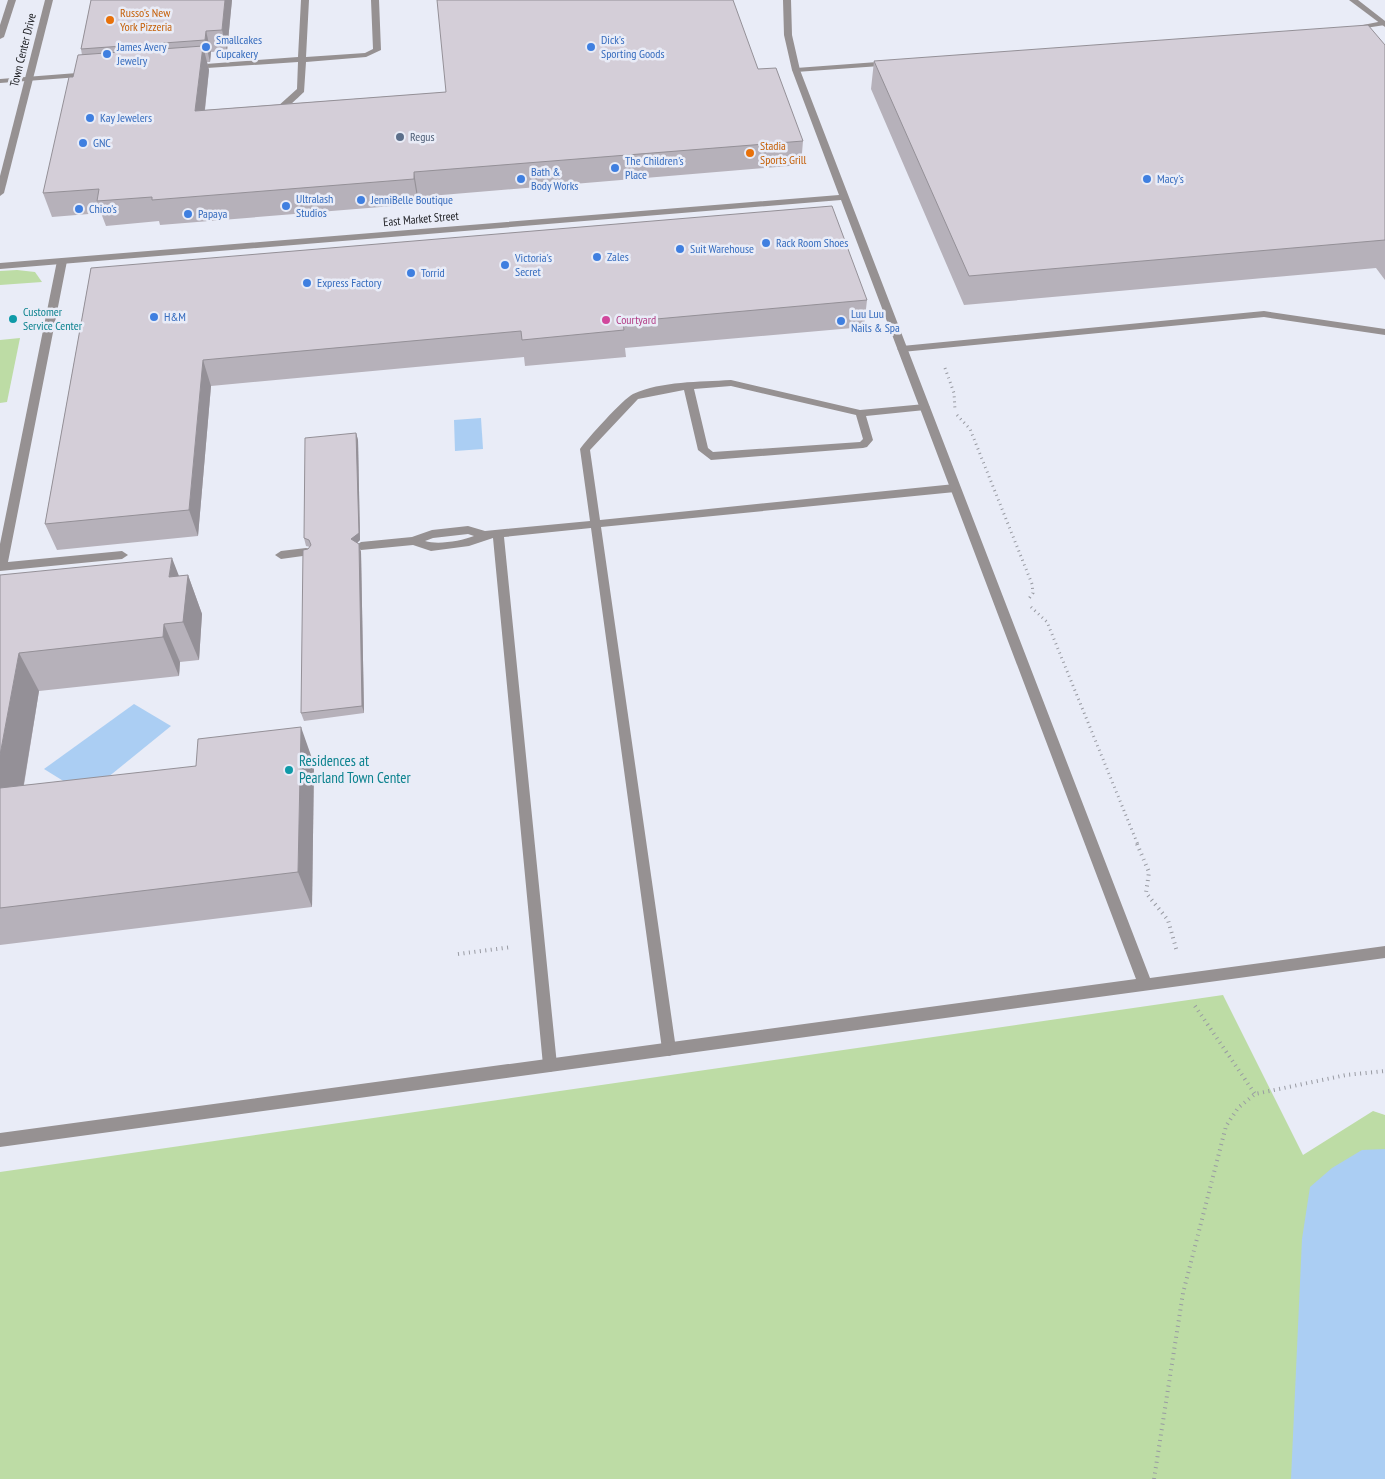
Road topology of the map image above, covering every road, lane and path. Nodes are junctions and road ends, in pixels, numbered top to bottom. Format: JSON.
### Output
{"nodes":[{"id":1,"x":12,"y":0,"type":"edge"},
{"id":2,"x":49,"y":0,"type":"edge"},
{"id":3,"x":305,"y":0,"type":"edge"},
{"id":4,"x":375,"y":0,"type":"edge"},
{"id":5,"x":787,"y":0,"type":"edge"},
{"id":6,"x":1354,"y":0,"type":"edge"},
{"id":7,"x":1384,"y":24,"type":"edge"},
{"id":8,"x":1343,"y":28,"type":"edge"},
{"id":9,"x":0,"y":37,"type":"edge"},
{"id":10,"x":303,"y":60,"type":"junction"},
{"id":11,"x":900,"y":62,"type":"edge"},
{"id":12,"x":185,"y":68,"type":"edge"},
{"id":13,"x":796,"y":70,"type":"junction"},
{"id":14,"x":97,"y":74,"type":"edge"},
{"id":15,"x":29,"y":78,"type":"junction"},
{"id":16,"x":0,"y":81,"type":"edge"},
{"id":17,"x":261,"y":110,"type":"edge"},
{"id":18,"x":0,"y":193,"type":"edge"},
{"id":19,"x":844,"y":197,"type":"junction"},
{"id":20,"x":62,"y":261,"type":"junction"},
{"id":21,"x":0,"y":266,"type":"edge"},
{"id":22,"x":1385,"y":332,"type":"edge"},
{"id":23,"x":935,"y":346,"type":"junction"},
{"id":24,"x":902,"y":349,"type":"junction"},
{"id":25,"x":688,"y":386,"type":"junction"},
{"id":26,"x":925,"y":407,"type":"junction"},
{"id":27,"x":860,"y":413,"type":"junction"},
{"id":28,"x":955,"y":488,"type":"junction"},
{"id":29,"x":594,"y":524,"type":"junction"},
{"id":30,"x":492,"y":534,"type":"junction"},
{"id":31,"x":360,"y":546,"type":"edge"},
{"id":32,"x":306,"y":552,"type":"edge"},
{"id":33,"x":281,"y":554,"type":"dead end"},
{"id":34,"x":122,"y":555,"type":"dead end"},
{"id":35,"x":1,"y":567,"type":"edge"},
{"id":36,"x":538,"y":944,"type":"junction"},
{"id":37,"x":1385,"y":952,"type":"edge"},
{"id":38,"x":458,"y":954,"type":"dead end"},
{"id":39,"x":1185,"y":979,"type":"junction"},
{"id":40,"x":1144,"y":984,"type":"junction"},
{"id":41,"x":669,"y":1049,"type":"junction"},
{"id":42,"x":550,"y":1065,"type":"junction"},
{"id":43,"x":1385,"y":1071,"type":"edge"},
{"id":44,"x":1255,"y":1094,"type":"junction"},
{"id":45,"x":0,"y":1140,"type":"edge"},
{"id":46,"x":1154,"y":1479,"type":"edge"}],
"edges":[{"from":1,"to":9,"type":"street","name":"Town Center Drive"},
{"from":2,"to":15,"type":"street","name":"Town Center Drive"},
{"from":3,"to":10,"type":"street"},
{"from":4,"to":10,"type":"street"},
{"from":5,"to":13,"type":"street"},
{"from":6,"to":7,"type":"street"},
{"from":7,"to":8,"type":"street"},
{"from":10,"to":12,"type":"street"},
{"from":10,"to":17,"type":"street"},
{"from":11,"to":13,"type":"street"},
{"from":13,"to":19,"type":"street"},
{"from":14,"to":15,"type":"street"},
{"from":15,"to":16,"type":"street"},
{"from":15,"to":18,"type":"street","name":"Town Center Drive"},
{"from":19,"to":20,"type":"street","name":"East Market Street"},
{"from":19,"to":24,"type":"street"},
{"from":20,"to":21,"type":"street","name":"East Market Street"},
{"from":20,"to":35,"type":"street"},
{"from":22,"to":23,"type":"street"},
{"from":23,"to":24,"type":"street"},
{"from":23,"to":39,"type":"path"},
{"from":24,"to":26,"type":"street"},
{"from":25,"to":27,"type":"street"},
{"from":25,"to":27,"type":"street"},
{"from":25,"to":29,"type":"street"},
{"from":26,"to":27,"type":"street"},
{"from":26,"to":28,"type":"street"},
{"from":28,"to":29,"type":"street"},
{"from":28,"to":40,"type":"street"},
{"from":29,"to":30,"type":"street"},
{"from":29,"to":41,"type":"street"},
{"from":30,"to":31,"type":"street"},
{"from":30,"to":36,"type":"street"},
{"from":32,"to":33,"type":"street"},
{"from":34,"to":35,"type":"street"},
{"from":36,"to":38,"type":"path"},
{"from":36,"to":42,"type":"street"},
{"from":37,"to":39,"type":"street"},
{"from":39,"to":40,"type":"street"},
{"from":39,"to":44,"type":"path"},
{"from":40,"to":41,"type":"street"},
{"from":41,"to":42,"type":"street"},
{"from":42,"to":45,"type":"street"},
{"from":43,"to":44,"type":"path"},
{"from":44,"to":46,"type":"path"}]}
